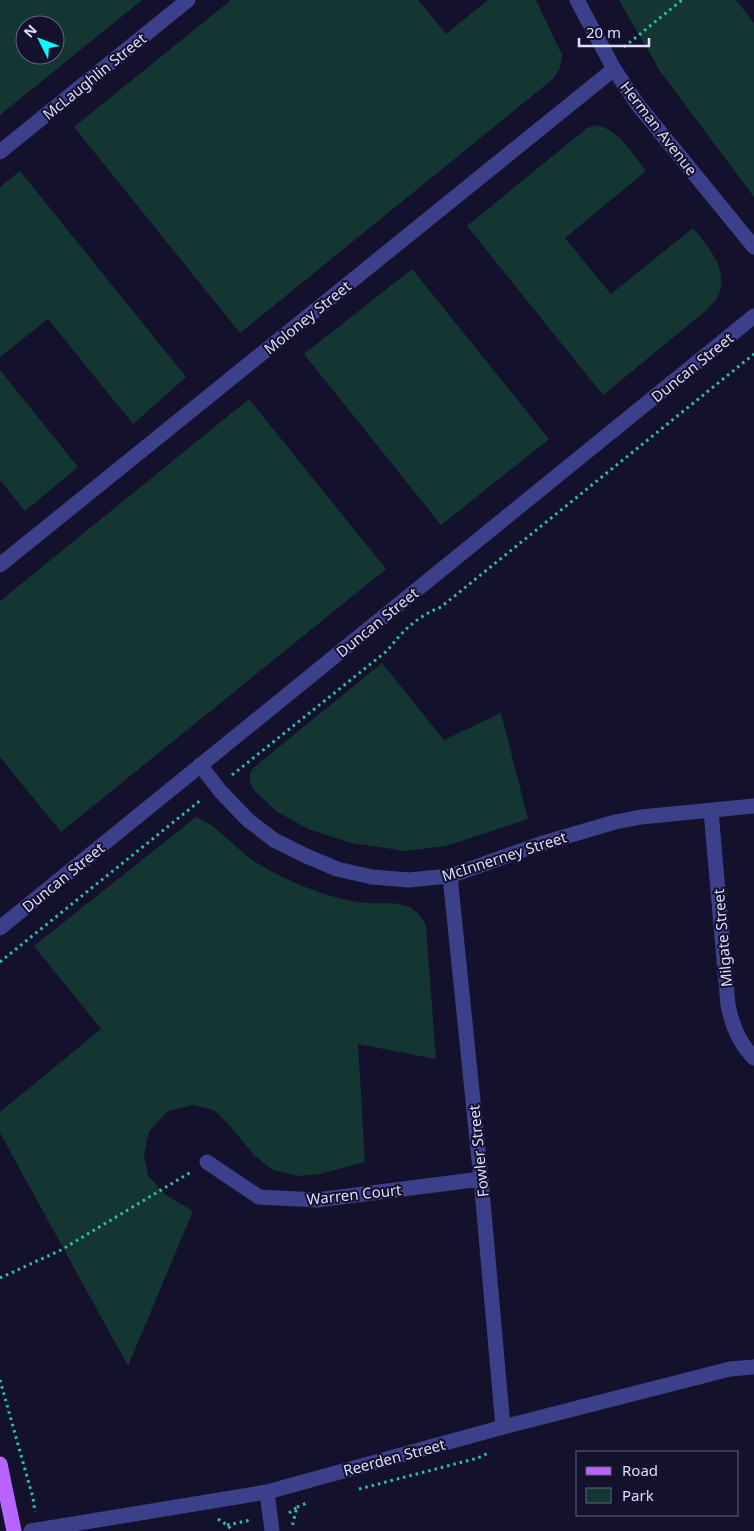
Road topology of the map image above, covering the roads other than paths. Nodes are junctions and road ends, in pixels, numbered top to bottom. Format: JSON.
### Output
{"nodes":[{"id":1,"x":188,"y":0,"type":"edge"},
{"id":2,"x":577,"y":0,"type":"edge"},
{"id":3,"x":614,"y":70,"type":"junction"},
{"id":4,"x":0,"y":152,"type":"edge"},
{"id":5,"x":754,"y":247,"type":"edge"},
{"id":6,"x":754,"y":316,"type":"edge"},
{"id":7,"x":0,"y":565,"type":"edge"},
{"id":8,"x":200,"y":765,"type":"junction"},
{"id":9,"x":754,"y":806,"type":"edge"},
{"id":10,"x":712,"y":811,"type":"junction"},
{"id":11,"x":450,"y":876,"type":"junction"},
{"id":12,"x":3,"y":919,"type":"edge"},
{"id":13,"x":754,"y":1058,"type":"edge"},
{"id":14,"x":207,"y":1162,"type":"road end"},
{"id":15,"x":481,"y":1178,"type":"junction"},
{"id":16,"x":754,"y":1367,"type":"edge"},
{"id":17,"x":503,"y":1427,"type":"junction"},
{"id":18,"x":0,"y":1464,"type":"edge"},
{"id":19,"x":267,"y":1492,"type":"junction"},
{"id":20,"x":34,"y":1530,"type":"edge"},
{"id":21,"x":14,"y":1531,"type":"edge"},
{"id":22,"x":272,"y":1531,"type":"edge"}],
"edges":[{"from":1,"to":4,"type":"street","name":"McLaughlin Street"},
{"from":2,"to":3,"type":"street","name":"Herman Avenue"},
{"from":3,"to":5,"type":"street","name":"Herman Avenue"},
{"from":3,"to":7,"type":"street","name":"Moloney Street"},
{"from":6,"to":8,"type":"street","name":"Duncan Street"},
{"from":8,"to":11,"type":"street","name":"McInnerney Street"},
{"from":8,"to":12,"type":"street","name":"Duncan Street"},
{"from":9,"to":10,"type":"street","name":"McInnerney Street"},
{"from":10,"to":11,"type":"street","name":"McInnerney Street"},
{"from":10,"to":13,"type":"street","name":"Milgate Street"},
{"from":11,"to":15,"type":"street","name":"Fowler Street"},
{"from":14,"to":15,"type":"street","name":"Warren Court"},
{"from":15,"to":17,"type":"street","name":"Fowler Street"},
{"from":16,"to":17,"type":"street","name":"Reerden Street"},
{"from":17,"to":19,"type":"street","name":"Reerden Street"},
{"from":18,"to":21,"type":"main road"},
{"from":19,"to":20,"type":"street","name":"Reerden Street"},
{"from":19,"to":22,"type":"street"}]}
